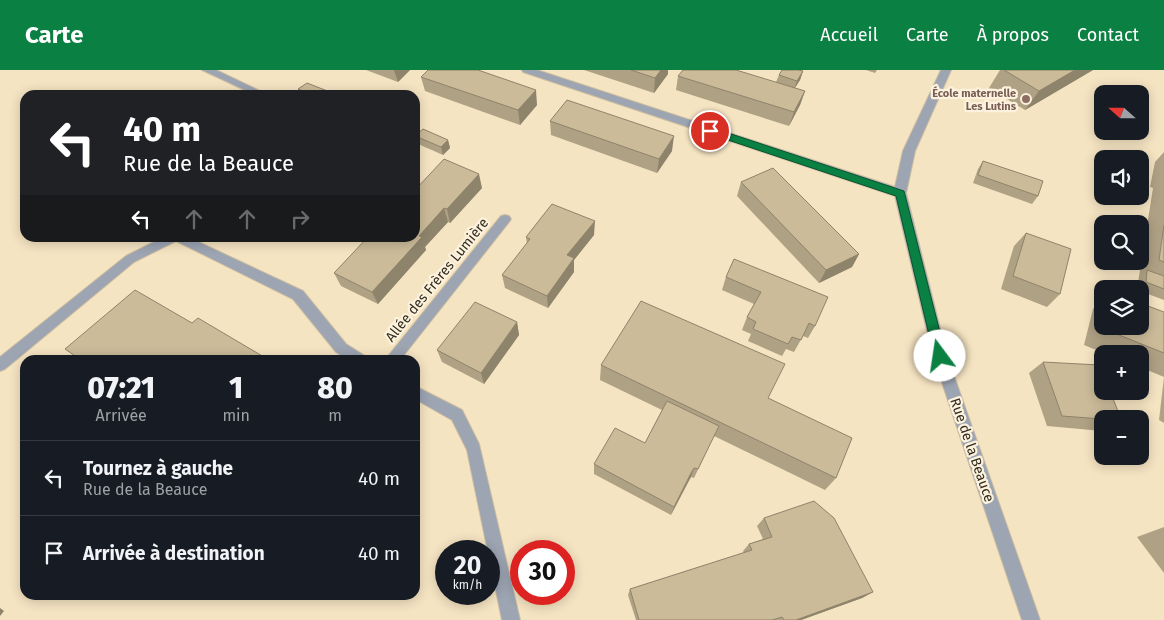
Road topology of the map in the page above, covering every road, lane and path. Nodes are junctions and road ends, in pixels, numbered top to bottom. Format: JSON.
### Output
{"nodes":[{"id":1,"x":206,"y":70,"type":"edge"},
{"id":2,"x":527,"y":70,"type":"edge"},
{"id":3,"x":946,"y":70,"type":"edge"},
{"id":4,"x":253,"y":90,"type":"edge"},
{"id":5,"x":900,"y":193,"type":"junction"},
{"id":6,"x":505,"y":219,"type":"dead end"},
{"id":7,"x":164,"y":242,"type":"edge"},
{"id":8,"x":188,"y":242,"type":"edge"},
{"id":9,"x":352,"y":355,"type":"edge"},
{"id":10,"x":396,"y":355,"type":"edge"},
{"id":11,"x":0,"y":366,"type":"edge"},
{"id":12,"x":420,"y":395,"type":"edge"},
{"id":13,"x":511,"y":620,"type":"edge"},
{"id":14,"x":1031,"y":620,"type":"edge"}],
"edges":[{"from":1,"to":4,"type":"street"},
{"from":2,"to":5,"type":"street"},
{"from":3,"to":5,"type":"street"},
{"from":5,"to":14,"type":"street","name":"Rue de la Beauce"},
{"from":6,"to":10,"type":"street","name":"Allée des Frères Lumière"},
{"from":7,"to":11,"type":"street"},
{"from":8,"to":9,"type":"street"},
{"from":12,"to":13,"type":"street"}]}
